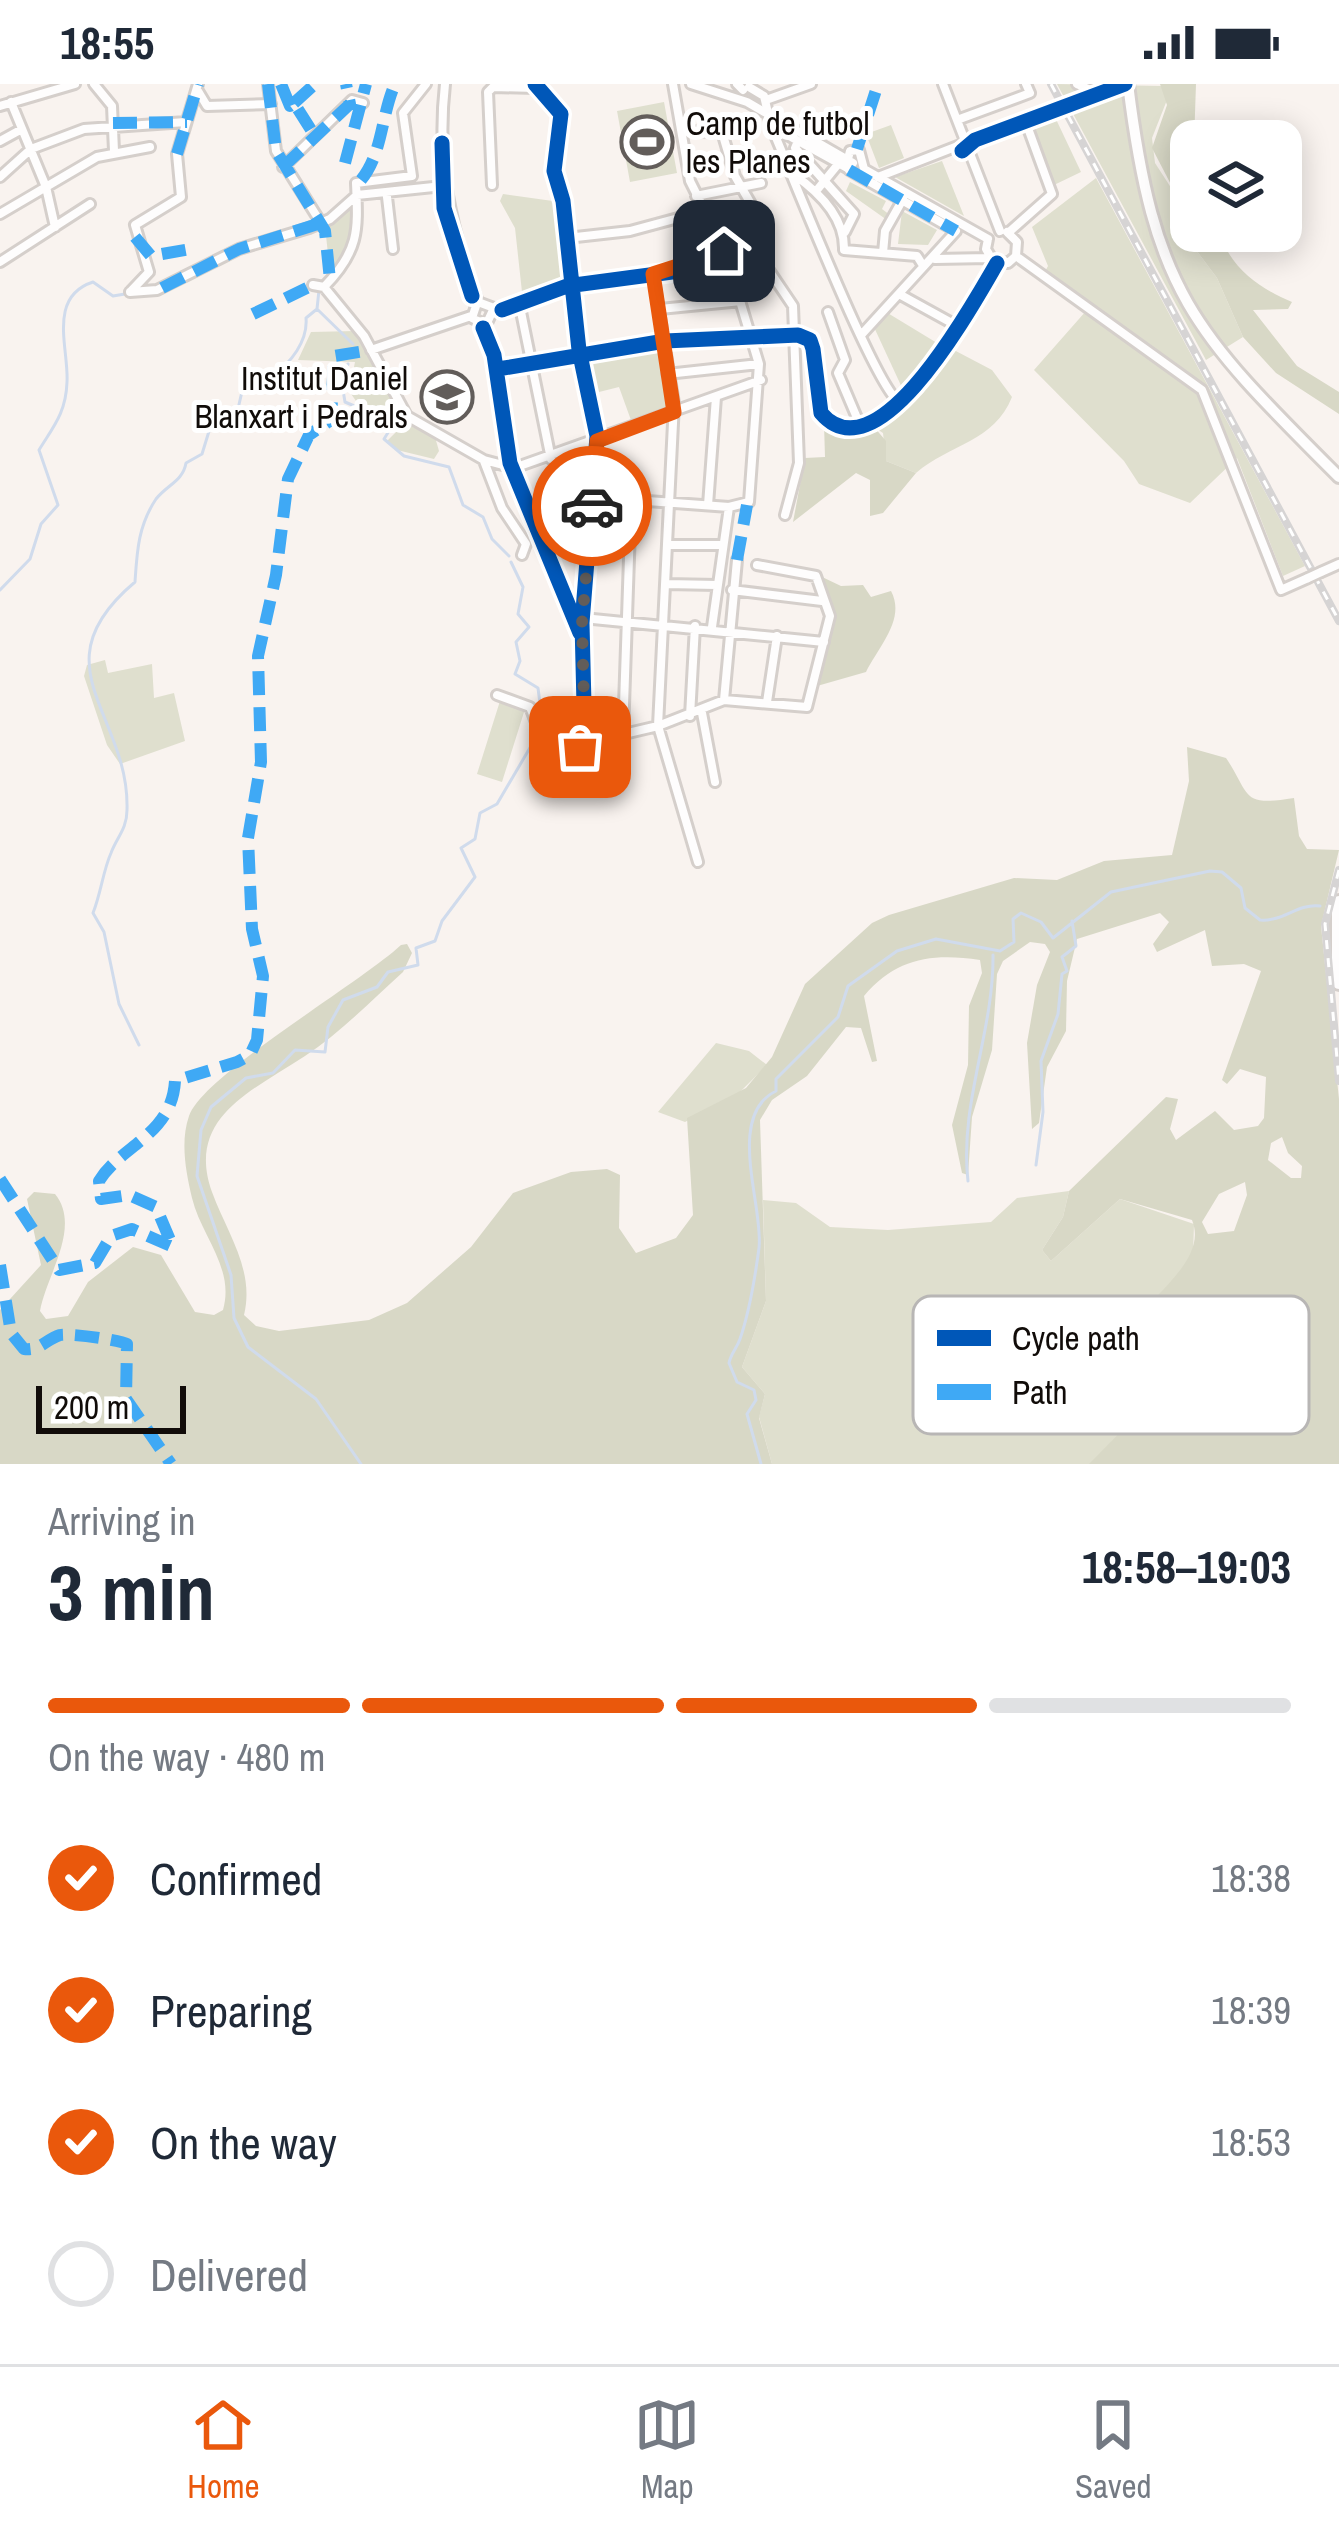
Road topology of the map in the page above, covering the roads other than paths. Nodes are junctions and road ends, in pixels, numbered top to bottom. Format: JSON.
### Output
{"nodes":[{"id":1,"x":94,"y":84,"type":"edge"},
{"id":2,"x":268,"y":84,"type":"edge"},
{"id":3,"x":426,"y":84,"type":"edge"},
{"id":4,"x":445,"y":84,"type":"edge"},
{"id":5,"x":673,"y":84,"type":"edge"},
{"id":6,"x":691,"y":84,"type":"edge"},
{"id":7,"x":811,"y":84,"type":"edge"},
{"id":8,"x":943,"y":84,"type":"edge"},
{"id":9,"x":1077,"y":84,"type":"edge"},
{"id":10,"x":70,"y":85,"type":"edge"},
{"id":11,"x":1126,"y":85,"type":"edge"},
{"id":12,"x":535,"y":86,"type":"edge"},
{"id":13,"x":744,"y":86,"type":"edge"},
{"id":14,"x":198,"y":88,"type":"edge"},
{"id":15,"x":1028,"y":89,"type":"edge"},
{"id":16,"x":1096,"y":92,"type":"junction"},
{"id":17,"x":734,"y":98,"type":"junction"},
{"id":18,"x":766,"y":100,"type":"junction"},
{"id":19,"x":357,"y":101,"type":"dead end"},
{"id":20,"x":11,"y":102,"type":"junction"},
{"id":21,"x":271,"y":104,"type":"junction"},
{"id":22,"x":0,"y":106,"type":"edge"},
{"id":23,"x":768,"y":114,"type":"junction"},
{"id":24,"x":957,"y":120,"type":"junction"},
{"id":25,"x":1025,"y":120,"type":"junction"},
{"id":26,"x":187,"y":122,"type":"junction"},
{"id":27,"x":113,"y":123,"type":"junction"},
{"id":28,"x":771,"y":126,"type":"junction"},
{"id":29,"x":22,"y":129,"type":"junction"},
{"id":30,"x":682,"y":131,"type":"junction"},
{"id":31,"x":0,"y":141,"type":"edge"},
{"id":32,"x":799,"y":141,"type":"junction"},
{"id":33,"x":966,"y":143,"type":"junction"},
{"id":34,"x":150,"y":147,"type":"dead end"},
{"id":35,"x":31,"y":149,"type":"junction"},
{"id":36,"x":114,"y":151,"type":"junction"},
{"id":37,"x":826,"y":152,"type":"junction"},
{"id":38,"x":852,"y":163,"type":"junction"},
{"id":39,"x":283,"y":167,"type":"junction"},
{"id":40,"x":812,"y":171,"type":"junction"},
{"id":41,"x":791,"y":174,"type":"junction"},
{"id":42,"x":0,"y":177,"type":"edge"},
{"id":43,"x":878,"y":177,"type":"junction"},
{"id":44,"x":830,"y":181,"type":"junction"},
{"id":45,"x":761,"y":183,"type":"dead end"},
{"id":46,"x":492,"y":185,"type":"dead end"},
{"id":47,"x":443,"y":186,"type":"junction"},
{"id":48,"x":46,"y":187,"type":"junction"},
{"id":49,"x":740,"y":187,"type":"junction"},
{"id":50,"x":817,"y":190,"type":"junction"},
{"id":51,"x":357,"y":195,"type":"junction"},
{"id":52,"x":386,"y":196,"type":"junction"},
{"id":53,"x":696,"y":196,"type":"junction"},
{"id":54,"x":903,"y":199,"type":"junction"},
{"id":55,"x":89,"y":205,"type":"dead end"},
{"id":56,"x":704,"y":211,"type":"junction"},
{"id":57,"x":0,"y":214,"type":"edge"},
{"id":58,"x":321,"y":223,"type":"junction"},
{"id":59,"x":55,"y":227,"type":"junction"},
{"id":60,"x":845,"y":232,"type":"junction"},
{"id":61,"x":1004,"y":232,"type":"junction"},
{"id":62,"x":567,"y":238,"type":"junction"},
{"id":63,"x":988,"y":239,"type":"junction"},
{"id":64,"x":757,"y":248,"type":"junction"},
{"id":65,"x":393,"y":249,"type":"dead end"},
{"id":66,"x":724,"y":251,"type":"junction"},
{"id":67,"x":883,"y":253,"type":"junction"},
{"id":68,"x":1016,"y":256,"type":"junction"},
{"id":69,"x":934,"y":259,"type":"junction"},
{"id":70,"x":993,"y":261,"type":"junction"},
{"id":71,"x":0,"y":262,"type":"edge"},
{"id":72,"x":692,"y":263,"type":"junction"},
{"id":73,"x":922,"y":264,"type":"junction"},
{"id":74,"x":653,"y":274,"type":"junction"},
{"id":75,"x":571,"y":283,"type":"junction"},
{"id":76,"x":899,"y":294,"type":"junction"},
{"id":77,"x":741,"y":301,"type":"junction"},
{"id":78,"x":478,"y":302,"type":"junction"},
{"id":79,"x":519,"y":302,"type":"junction"},
{"id":80,"x":705,"y":304,"type":"junction"},
{"id":81,"x":660,"y":309,"type":"junction"},
{"id":82,"x":494,"y":310,"type":"junction"},
{"id":83,"x":828,"y":312,"type":"dead end"},
{"id":84,"x":471,"y":316,"type":"junction"},
{"id":85,"x":486,"y":325,"type":"junction"},
{"id":86,"x":959,"y":328,"type":"junction"},
{"id":87,"x":795,"y":334,"type":"junction"},
{"id":88,"x":862,"y":334,"type":"junction"},
{"id":89,"x":751,"y":335,"type":"junction"},
{"id":90,"x":664,"y":341,"type":"junction"},
{"id":91,"x":371,"y":350,"type":"junction"},
{"id":92,"x":579,"y":356,"type":"junction"},
{"id":93,"x":531,"y":364,"type":"junction"},
{"id":94,"x":759,"y":364,"type":"junction"},
{"id":95,"x":498,"y":369,"type":"junction"},
{"id":96,"x":668,"y":374,"type":"junction"},
{"id":97,"x":761,"y":380,"type":"junction"},
{"id":98,"x":716,"y":397,"type":"junction"},
{"id":99,"x":899,"y":402,"type":"junction"},
{"id":100,"x":674,"y":412,"type":"junction"},
{"id":101,"x":860,"y":425,"type":"junction"},
{"id":102,"x":597,"y":441,"type":"junction"},
{"id":103,"x":550,"y":458,"type":"junction"},
{"id":104,"x":484,"y":460,"type":"junction"},
{"id":105,"x":514,"y":468,"type":"junction"},
{"id":106,"x":1339,"y":477,"type":"edge"},
{"id":107,"x":593,"y":497,"type":"junction"},
{"id":108,"x":631,"y":499,"type":"junction"},
{"id":109,"x":668,"y":501,"type":"junction"},
{"id":110,"x":708,"y":505,"type":"junction"},
{"id":111,"x":729,"y":507,"type":"junction"},
{"id":112,"x":531,"y":508,"type":"junction"},
{"id":113,"x":785,"y":515,"type":"dead end"},
{"id":114,"x":668,"y":544,"type":"junction"},
{"id":115,"x":723,"y":545,"type":"junction"},
{"id":116,"x":522,"y":555,"type":"dead end"},
{"id":117,"x":737,"y":560,"type":"dead end"},
{"id":118,"x":1339,"y":564,"type":"edge"},
{"id":119,"x":758,"y":565,"type":"dead end"},
{"id":120,"x":666,"y":584,"type":"junction"},
{"id":121,"x":717,"y":585,"type":"junction"},
{"id":122,"x":732,"y":590,"type":"junction"},
{"id":123,"x":822,"y":602,"type":"junction"},
{"id":124,"x":583,"y":618,"type":"junction"},
{"id":125,"x":625,"y":620,"type":"junction"},
{"id":126,"x":664,"y":623,"type":"junction"},
{"id":127,"x":695,"y":626,"type":"junction"},
{"id":128,"x":712,"y":627,"type":"junction"},
{"id":129,"x":728,"y":629,"type":"junction"},
{"id":130,"x":777,"y":636,"type":"junction"},
{"id":131,"x":824,"y":642,"type":"junction"},
{"id":132,"x":497,"y":695,"type":"dead end"},
{"id":133,"x":724,"y":700,"type":"junction"},
{"id":134,"x":767,"y":702,"type":"junction"},
{"id":135,"x":702,"y":712,"type":"junction"},
{"id":136,"x":690,"y":716,"type":"junction"},
{"id":137,"x":658,"y":726,"type":"junction"},
{"id":138,"x":623,"y":736,"type":"junction"},
{"id":139,"x":585,"y":746,"type":"junction"},
{"id":140,"x":715,"y":782,"type":"dead end"},
{"id":141,"x":698,"y":862,"type":"dead end"},
{"id":142,"x":1339,"y":903,"type":"edge"},
{"id":143,"x":1339,"y":982,"type":"edge"}],
"edges":[{"from":1,"to":27,"type":"street"},
{"from":2,"to":21,"type":"street"},
{"from":3,"to":51,"type":"street"},
{"from":4,"to":47,"type":"street"},
{"from":5,"to":30,"type":"street"},
{"from":6,"to":17,"type":"street"},
{"from":7,"to":18,"type":"street"},
{"from":8,"to":24,"type":"street"},
{"from":9,"to":16,"type":"street"},
{"from":10,"to":20,"type":"street"},
{"from":11,"to":16,"type":"street"},
{"from":11,"to":106,"type":"main road"},
{"from":12,"to":46,"type":"street"},
{"from":12,"to":62,"type":"street"},
{"from":13,"to":17,"type":"street"},
{"from":13,"to":18,"type":"street"},
{"from":14,"to":21,"type":"street"},
{"from":14,"to":26,"type":"street"},
{"from":15,"to":24,"type":"street"},
{"from":16,"to":25,"type":"street"},
{"from":17,"to":23,"type":"street"},
{"from":18,"to":23,"type":"street"},
{"from":19,"to":39,"type":"street"},
{"from":20,"to":22,"type":"street"},
{"from":20,"to":29,"type":"street"},
{"from":21,"to":39,"type":"street"},
{"from":23,"to":28,"type":"street"},
{"from":23,"to":37,"type":"street"},
{"from":24,"to":33,"type":"street"},
{"from":25,"to":33,"type":"street"},
{"from":25,"to":61,"type":"street"},
{"from":26,"to":27,"type":"street"},
{"from":26,"to":58,"type":"street"},
{"from":27,"to":35,"type":"street"},
{"from":27,"to":36,"type":"street"},
{"from":28,"to":32,"type":"street"},
{"from":28,"to":41,"type":"street"},
{"from":29,"to":31,"type":"street"},
{"from":29,"to":35,"type":"street"},
{"from":30,"to":49,"type":"street"},
{"from":30,"to":53,"type":"street"},
{"from":32,"to":37,"type":"street"},
{"from":32,"to":40,"type":"street"},
{"from":33,"to":43,"type":"street"},
{"from":33,"to":61,"type":"street"},
{"from":34,"to":36,"type":"street"},
{"from":35,"to":42,"type":"street"},
{"from":35,"to":48,"type":"street"},
{"from":36,"to":48,"type":"street"},
{"from":37,"to":38,"type":"street"},
{"from":37,"to":38,"type":"street"},
{"from":37,"to":40,"type":"street"},
{"from":38,"to":43,"type":"street"},
{"from":38,"to":44,"type":"street"},
{"from":38,"to":54,"type":"street"},
{"from":39,"to":58,"type":"street"},
{"from":40,"to":44,"type":"street"},
{"from":41,"to":50,"type":"street"},
{"from":41,"to":88,"type":"street"},
{"from":43,"to":63,"type":"street"},
{"from":44,"to":50,"type":"street"},
{"from":44,"to":60,"type":"street"},
{"from":45,"to":49,"type":"street"},
{"from":47,"to":52,"type":"street"},
{"from":47,"to":78,"type":"street"},
{"from":48,"to":57,"type":"street"},
{"from":48,"to":59,"type":"street"},
{"from":49,"to":53,"type":"street"},
{"from":49,"to":64,"type":"street"},
{"from":50,"to":60,"type":"street"},
{"from":51,"to":52,"type":"street"},
{"from":51,"to":58,"type":"street"},
{"from":51,"to":91,"type":"street"},
{"from":52,"to":65,"type":"street"},
{"from":53,"to":56,"type":"street"},
{"from":54,"to":67,"type":"street"},
{"from":54,"to":69,"type":"street"},
{"from":55,"to":59,"type":"street"},
{"from":56,"to":62,"type":"street"},
{"from":56,"to":66,"type":"street"},
{"from":59,"to":71,"type":"street"},
{"from":60,"to":67,"type":"street"},
{"from":61,"to":63,"type":"street"},
{"from":61,"to":68,"type":"street"},
{"from":62,"to":75,"type":"street"},
{"from":63,"to":70,"type":"street"},
{"from":64,"to":66,"type":"street"},
{"from":64,"to":87,"type":"street"},
{"from":66,"to":72,"type":"street"},
{"from":66,"to":77,"type":"street"},
{"from":67,"to":73,"type":"street"},
{"from":68,"to":70,"type":"street"},
{"from":68,"to":118,"type":"street","bridge":true},
{"from":69,"to":70,"type":"street"},
{"from":69,"to":73,"type":"street"},
{"from":70,"to":86,"type":"street"},
{"from":72,"to":74,"type":"street"},
{"from":72,"to":80,"type":"street"},
{"from":73,"to":76,"type":"street"},
{"from":74,"to":75,"type":"street"},
{"from":74,"to":81,"type":"street"},
{"from":75,"to":79,"type":"street"},
{"from":75,"to":92,"type":"street"},
{"from":76,"to":86,"type":"street"},
{"from":76,"to":88,"type":"street"},
{"from":77,"to":80,"type":"street"},
{"from":77,"to":89,"type":"street"},
{"from":78,"to":82,"type":"street"},
{"from":78,"to":84,"type":"street"},
{"from":79,"to":82,"type":"street"},
{"from":79,"to":93,"type":"street"},
{"from":80,"to":81,"type":"street"},
{"from":81,"to":90,"type":"street"},
{"from":82,"to":85,"type":"street"},
{"from":83,"to":101,"type":"street"},
{"from":84,"to":85,"type":"street"},
{"from":84,"to":91,"type":"street"},
{"from":85,"to":95,"type":"street"},
{"from":86,"to":99,"type":"street"},
{"from":87,"to":89,"type":"street"},
{"from":87,"to":101,"type":"street"},
{"from":87,"to":113,"type":"street"},
{"from":88,"to":99,"type":"street"},
{"from":89,"to":90,"type":"street"},
{"from":89,"to":94,"type":"street"},
{"from":90,"to":92,"type":"street"},
{"from":90,"to":96,"type":"street"},
{"from":91,"to":104,"type":"street"},
{"from":92,"to":93,"type":"street"},
{"from":92,"to":102,"type":"street"},
{"from":93,"to":95,"type":"street"},
{"from":93,"to":103,"type":"street"},
{"from":94,"to":96,"type":"street"},
{"from":94,"to":97,"type":"street"},
{"from":95,"to":105,"type":"street"},
{"from":96,"to":100,"type":"street"},
{"from":97,"to":98,"type":"street"},
{"from":97,"to":111,"type":"street"},
{"from":98,"to":100,"type":"street"},
{"from":98,"to":110,"type":"street"},
{"from":99,"to":101,"type":"street"},
{"from":100,"to":102,"type":"street"},
{"from":100,"to":109,"type":"street"},
{"from":102,"to":103,"type":"street"},
{"from":102,"to":107,"type":"street"},
{"from":103,"to":105,"type":"street"},
{"from":104,"to":105,"type":"street"},
{"from":104,"to":116,"type":"street"},
{"from":105,"to":112,"type":"street"},
{"from":107,"to":108,"type":"street"},
{"from":107,"to":112,"type":"street"},
{"from":107,"to":124,"type":"street"},
{"from":108,"to":109,"type":"street"},
{"from":108,"to":125,"type":"street"},
{"from":109,"to":110,"type":"street"},
{"from":109,"to":114,"type":"street"},
{"from":110,"to":111,"type":"street"},
{"from":111,"to":115,"type":"street"},
{"from":112,"to":124,"type":"street"},
{"from":114,"to":115,"type":"street"},
{"from":114,"to":120,"type":"street"},
{"from":115,"to":121,"type":"street"},
{"from":117,"to":122,"type":"street"},
{"from":119,"to":123,"type":"street"},
{"from":120,"to":121,"type":"street"},
{"from":120,"to":126,"type":"street"},
{"from":121,"to":128,"type":"street"},
{"from":122,"to":123,"type":"street"},
{"from":122,"to":129,"type":"street"},
{"from":123,"to":131,"type":"street"},
{"from":124,"to":125,"type":"street"},
{"from":124,"to":139,"type":"street"},
{"from":125,"to":126,"type":"street"},
{"from":125,"to":138,"type":"street"},
{"from":126,"to":127,"type":"street"},
{"from":126,"to":137,"type":"street"},
{"from":127,"to":128,"type":"street"},
{"from":127,"to":136,"type":"street"},
{"from":128,"to":129,"type":"street"},
{"from":129,"to":130,"type":"street"},
{"from":129,"to":133,"type":"street"},
{"from":130,"to":131,"type":"street"},
{"from":130,"to":134,"type":"street"},
{"from":131,"to":134,"type":"street"},
{"from":132,"to":139,"type":"street"},
{"from":133,"to":134,"type":"street"},
{"from":133,"to":135,"type":"street"},
{"from":135,"to":136,"type":"street"},
{"from":135,"to":140,"type":"street"},
{"from":136,"to":137,"type":"street"},
{"from":137,"to":138,"type":"street"},
{"from":137,"to":141,"type":"street"},
{"from":138,"to":139,"type":"street"},
{"from":142,"to":143,"type":"highway"}]}
